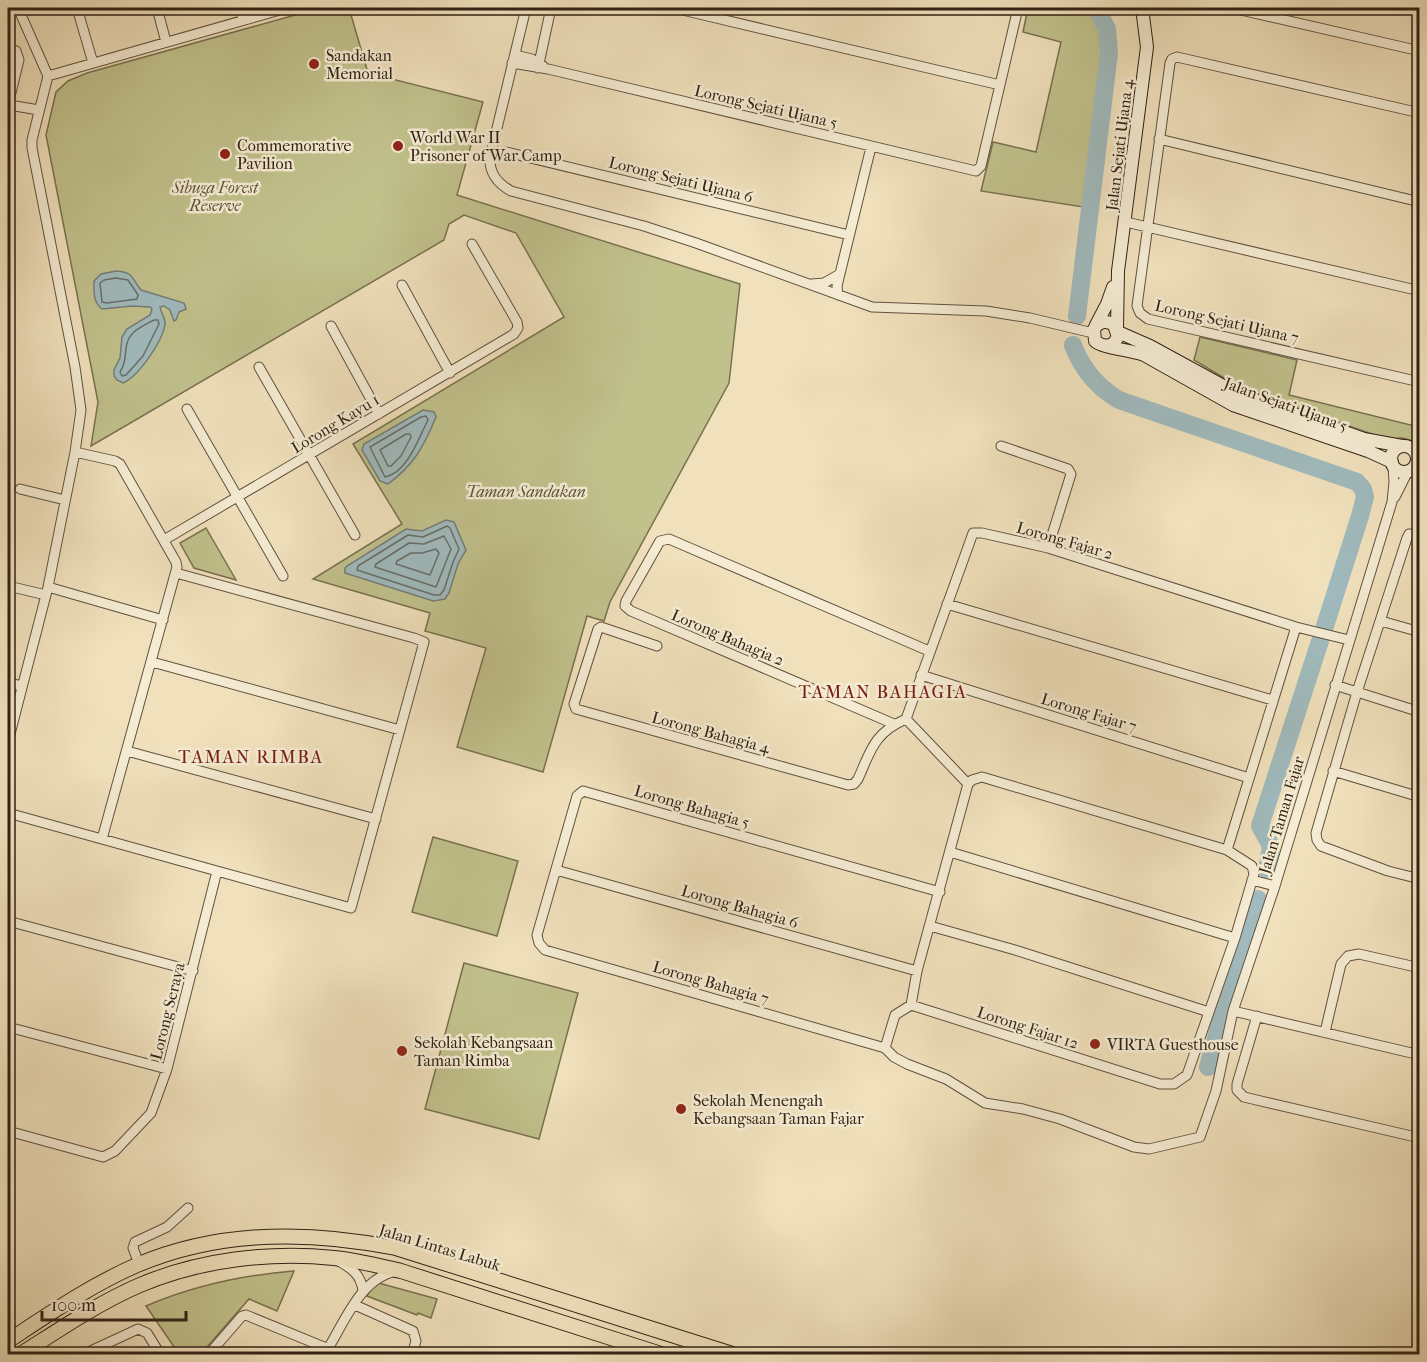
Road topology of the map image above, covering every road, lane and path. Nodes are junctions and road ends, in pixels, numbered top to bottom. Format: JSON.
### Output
{"nodes":[{"id":1,"x":18,"y":8,"type":"edge"},
{"id":2,"x":77,"y":8,"type":"edge"},
{"id":3,"x":157,"y":8,"type":"edge"},
{"id":4,"x":240,"y":8,"type":"edge"},
{"id":5,"x":287,"y":8,"type":"edge"},
{"id":6,"x":526,"y":8,"type":"edge"},
{"id":7,"x":551,"y":8,"type":"edge"},
{"id":8,"x":674,"y":8,"type":"edge"},
{"id":9,"x":1018,"y":8,"type":"edge"},
{"id":10,"x":1232,"y":8,"type":"edge"},
{"id":11,"x":1142,"y":11,"type":"edge"},
{"id":12,"x":243,"y":20,"type":"junction"},
{"id":13,"x":166,"y":42,"type":"junction"},
{"id":14,"x":8,"y":48,"type":"edge"},
{"id":15,"x":1419,"y":51,"type":"edge"},
{"id":16,"x":514,"y":59,"type":"junction"},
{"id":17,"x":93,"y":63,"type":"junction"},
{"id":18,"x":541,"y":67,"type":"junction"},
{"id":19,"x":48,"y":76,"type":"junction"},
{"id":20,"x":1000,"y":85,"type":"junction"},
{"id":21,"x":8,"y":107,"type":"edge"},
{"id":22,"x":39,"y":110,"type":"junction"},
{"id":23,"x":1419,"y":113,"type":"edge"},
{"id":24,"x":1160,"y":140,"type":"junction"},
{"id":25,"x":871,"y":147,"type":"junction"},
{"id":26,"x":506,"y":152,"type":"dead end"},
{"id":27,"x":1419,"y":202,"type":"edge"},
{"id":28,"x":1126,"y":222,"type":"junction"},
{"id":29,"x":1148,"y":227,"type":"junction"},
{"id":30,"x":849,"y":235,"type":"junction"},
{"id":31,"x":472,"y":244,"type":"dead end"},
{"id":32,"x":1118,"y":271,"type":"junction"},
{"id":33,"x":840,"y":274,"type":"junction"},
{"id":34,"x":809,"y":284,"type":"junction"},
{"id":35,"x":402,"y":285,"type":"dead end"},
{"id":36,"x":1419,"y":291,"type":"edge"},
{"id":37,"x":838,"y":295,"type":"junction"},
{"id":38,"x":857,"y":302,"type":"junction"},
{"id":39,"x":332,"y":326,"type":"dead end"},
{"id":40,"x":1094,"y":330,"type":"junction"},
{"id":41,"x":1117,"y":330,"type":"junction"},
{"id":42,"x":1106,"y":346,"type":"junction"},
{"id":43,"x":259,"y":367,"type":"dead end"},
{"id":44,"x":450,"y":373,"type":"junction"},
{"id":45,"x":1419,"y":381,"type":"edge"},
{"id":46,"x":187,"y":409,"type":"dead end"},
{"id":47,"x":379,"y":414,"type":"junction"},
{"id":48,"x":1001,"y":446,"type":"dead end"},
{"id":49,"x":1412,"y":451,"type":"edge"},
{"id":50,"x":75,"y":452,"type":"junction"},
{"id":51,"x":310,"y":456,"type":"junction"},
{"id":52,"x":1393,"y":464,"type":"junction"},
{"id":53,"x":1413,"y":471,"type":"edge"},
{"id":54,"x":20,"y":489,"type":"dead end"},
{"id":55,"x":238,"y":498,"type":"junction"},
{"id":56,"x":65,"y":500,"type":"junction"},
{"id":57,"x":1392,"y":502,"type":"junction"},
{"id":58,"x":355,"y":535,"type":"dead end"},
{"id":59,"x":1419,"y":535,"type":"edge"},
{"id":60,"x":164,"y":540,"type":"junction"},
{"id":61,"x":1048,"y":548,"type":"junction"},
{"id":62,"x":176,"y":573,"type":"junction"},
{"id":63,"x":283,"y":576,"type":"dead end"},
{"id":64,"x":8,"y":586,"type":"edge"},
{"id":65,"x":47,"y":591,"type":"junction"},
{"id":66,"x":947,"y":604,"type":"junction"},
{"id":67,"x":163,"y":620,"type":"junction"},
{"id":68,"x":1381,"y":621,"type":"junction"},
{"id":69,"x":1296,"y":627,"type":"junction"},
{"id":70,"x":1419,"y":633,"type":"edge"},
{"id":71,"x":1349,"y":640,"type":"junction"},
{"id":72,"x":657,"y":646,"type":"dead end"},
{"id":73,"x":929,"y":651,"type":"junction"},
{"id":74,"x":152,"y":662,"type":"junction"},
{"id":75,"x":921,"y":675,"type":"junction"},
{"id":76,"x":8,"y":683,"type":"edge"},
{"id":77,"x":1335,"y":685,"type":"junction"},
{"id":78,"x":22,"y":686,"type":"junction"},
{"id":79,"x":1356,"y":692,"type":"junction"},
{"id":80,"x":1272,"y":700,"type":"junction"},
{"id":81,"x":1419,"y":712,"type":"edge"},
{"id":82,"x":906,"y":719,"type":"junction"},
{"id":83,"x":894,"y":724,"type":"junction"},
{"id":84,"x":400,"y":730,"type":"junction"},
{"id":85,"x":8,"y":742,"type":"edge"},
{"id":86,"x":127,"y":751,"type":"junction"},
{"id":87,"x":1333,"y":771,"type":"junction"},
{"id":88,"x":1249,"y":778,"type":"junction"},
{"id":89,"x":968,"y":784,"type":"junction"},
{"id":90,"x":1419,"y":797,"type":"edge"},
{"id":91,"x":8,"y":813,"type":"edge"},
{"id":92,"x":376,"y":819,"type":"junction"},
{"id":93,"x":102,"y":839,"type":"junction"},
{"id":94,"x":1227,"y":850,"type":"junction"},
{"id":95,"x":950,"y":852,"type":"junction"},
{"id":96,"x":555,"y":870,"type":"junction"},
{"id":97,"x":217,"y":871,"type":"junction"},
{"id":98,"x":1419,"y":879,"type":"edge"},
{"id":99,"x":1252,"y":880,"type":"junction"},
{"id":100,"x":1275,"y":886,"type":"junction"},
{"id":101,"x":940,"y":892,"type":"junction"},
{"id":102,"x":8,"y":921,"type":"edge"},
{"id":103,"x":930,"y":926,"type":"junction"},
{"id":104,"x":537,"y":935,"type":"joint"},
{"id":105,"x":1235,"y":938,"type":"junction"},
{"id":106,"x":1419,"y":968,"type":"edge"},
{"id":107,"x":193,"y":970,"type":"junction"},
{"id":108,"x":917,"y":971,"type":"junction"},
{"id":109,"x":911,"y":1005,"type":"junction"},
{"id":110,"x":1233,"y":1011,"type":"junction"},
{"id":111,"x":1209,"y":1012,"type":"junction"},
{"id":112,"x":1257,"y":1016,"type":"junction"},
{"id":113,"x":8,"y":1027,"type":"edge"},
{"id":114,"x":1325,"y":1032,"type":"junction"},
{"id":115,"x":885,"y":1048,"type":"junction"},
{"id":116,"x":1419,"y":1054,"type":"edge"},
{"id":117,"x":167,"y":1069,"type":"junction"},
{"id":118,"x":8,"y":1131,"type":"edge"},
{"id":119,"x":1200,"y":1137,"type":"joint"},
{"id":120,"x":1419,"y":1138,"type":"edge"},
{"id":121,"x":188,"y":1208,"type":"dead end"},
{"id":122,"x":333,"y":1258,"type":"junction"},
{"id":123,"x":139,"y":1264,"type":"junction"},
{"id":124,"x":401,"y":1271,"type":"junction"},
{"id":125,"x":363,"y":1291,"type":"junction"},
{"id":126,"x":355,"y":1305,"type":"junction"},
{"id":127,"x":8,"y":1341,"type":"edge"},
{"id":128,"x":326,"y":1352,"type":"edge"},
{"id":129,"x":21,"y":1354,"type":"edge"},
{"id":130,"x":84,"y":1354,"type":"edge"},
{"id":131,"x":160,"y":1354,"type":"edge"},
{"id":132,"x":209,"y":1354,"type":"edge"},
{"id":133,"x":341,"y":1354,"type":"edge"},
{"id":134,"x":412,"y":1354,"type":"edge"},
{"id":135,"x":661,"y":1354,"type":"edge"},
{"id":136,"x":732,"y":1354,"type":"edge"}],
"edges":[{"from":1,"to":19,"type":"street"},
{"from":2,"to":17,"type":"street"},
{"from":3,"to":13,"type":"street"},
{"from":4,"to":12,"type":"street"},
{"from":5,"to":12,"type":"street"},
{"from":6,"to":16,"type":"street"},
{"from":7,"to":18,"type":"street"},
{"from":8,"to":20,"type":"street"},
{"from":9,"to":20,"type":"street"},
{"from":10,"to":15,"type":"street"},
{"from":11,"to":28,"type":"street","name":"Jalan Sejati Ujana 4"},
{"from":12,"to":13,"type":"street"},
{"from":13,"to":17,"type":"street"},
{"from":14,"to":21,"type":"street"},
{"from":16,"to":18,"type":"street","name":"Lorong Sejati Ujana 5"},
{"from":16,"to":34,"type":"street"},
{"from":17,"to":19,"type":"street"},
{"from":18,"to":25,"type":"street","name":"Lorong Sejati Ujana 5"},
{"from":19,"to":22,"type":"street"},
{"from":20,"to":25,"type":"street","name":"Lorong Sejati Ujana 5"},
{"from":21,"to":22,"type":"street"},
{"from":22,"to":50,"type":"street"},
{"from":23,"to":24,"type":"street","name":"Lorong Sejati Ujana 7"},
{"from":24,"to":27,"type":"street"},
{"from":24,"to":29,"type":"street","name":"Lorong Sejati Ujana 7"},
{"from":25,"to":30,"type":"street"},
{"from":26,"to":30,"type":"street","name":"Lorong Sejati Ujana 6"},
{"from":28,"to":29,"type":"street"},
{"from":28,"to":32,"type":"street","name":"Jalan Sejati Ujana 4"},
{"from":29,"to":36,"type":"street"},
{"from":29,"to":45,"type":"street","name":"Lorong Sejati Ujana 7"},
{"from":30,"to":33,"type":"street"},
{"from":31,"to":44,"type":"street","name":"Lorong Kayu 1"},
{"from":32,"to":40,"type":"street","name":"Jalan Sejati Ujana 4"},
{"from":32,"to":41,"type":"street","name":"Jalan Sejati Ujana 4"},
{"from":33,"to":34,"type":"street"},
{"from":33,"to":37,"type":"street"},
{"from":33,"to":38,"type":"street"},
{"from":34,"to":37,"type":"street"},
{"from":35,"to":44,"type":"street"},
{"from":37,"to":38,"type":"street"},
{"from":38,"to":40,"type":"street"},
{"from":39,"to":47,"type":"street"},
{"from":40,"to":41,"type":"street"},
{"from":40,"to":42,"type":"street"},
{"from":41,"to":42,"type":"street"},
{"from":41,"to":49,"type":"street","name":"Jalan Sejati Ujana 5"},
{"from":42,"to":52,"type":"street","name":"Jalan Sejati Ujana 5"},
{"from":43,"to":51,"type":"street"},
{"from":44,"to":47,"type":"street","name":"Lorong Kayu 1"},
{"from":46,"to":55,"type":"street"},
{"from":47,"to":51,"type":"street","name":"Lorong Kayu 1"},
{"from":48,"to":61,"type":"street"},
{"from":49,"to":52,"type":"street"},
{"from":49,"to":53,"type":"street"},
{"from":50,"to":56,"type":"street"},
{"from":50,"to":60,"type":"street"},
{"from":51,"to":55,"type":"street","name":"Lorong Kayu 1"},
{"from":51,"to":58,"type":"street"},
{"from":52,"to":53,"type":"street"},
{"from":52,"to":57,"type":"street"},
{"from":53,"to":57,"type":"street"},
{"from":54,"to":56,"type":"street"},
{"from":55,"to":60,"type":"street","name":"Lorong Kayu 1"},
{"from":55,"to":63,"type":"street"},
{"from":56,"to":65,"type":"street"},
{"from":57,"to":71,"type":"street","name":"Jalan Taman Fajar"},
{"from":59,"to":68,"type":"street"},
{"from":60,"to":62,"type":"street"},
{"from":61,"to":66,"type":"street","name":"Lorong Fajar 2"},
{"from":61,"to":69,"type":"street","name":"Lorong Fajar 2"},
{"from":62,"to":67,"type":"street"},
{"from":62,"to":84,"type":"street"},
{"from":64,"to":65,"type":"street"},
{"from":65,"to":67,"type":"street"},
{"from":65,"to":78,"type":"street"},
{"from":66,"to":73,"type":"street","name":"Lorong Fajar 2"},
{"from":66,"to":80,"type":"street"},
{"from":67,"to":74,"type":"street"},
{"from":68,"to":70,"type":"street"},
{"from":68,"to":79,"type":"street"},
{"from":69,"to":71,"type":"street","name":"Lorong Fajar 2"},
{"from":69,"to":80,"type":"street"},
{"from":71,"to":77,"type":"street","name":"Jalan Taman Fajar"},
{"from":72,"to":83,"type":"street","name":"Lorong Bahagia 4"},
{"from":73,"to":75,"type":"street","name":"Lorong Fajar 2"},
{"from":73,"to":83,"type":"street","name":"Lorong Bahagia 2"},
{"from":74,"to":84,"type":"street"},
{"from":74,"to":86,"type":"street"},
{"from":75,"to":82,"type":"street","name":"Lorong Fajar 2"},
{"from":75,"to":88,"type":"street","name":"Lorong Fajar 7"},
{"from":76,"to":78,"type":"street"},
{"from":77,"to":79,"type":"street"},
{"from":77,"to":100,"type":"street","name":"Jalan Taman Fajar"},
{"from":78,"to":85,"type":"street"},
{"from":79,"to":81,"type":"street"},
{"from":79,"to":87,"type":"street"},
{"from":80,"to":88,"type":"street"},
{"from":82,"to":83,"type":"street"},
{"from":82,"to":89,"type":"street"},
{"from":84,"to":92,"type":"street"},
{"from":86,"to":92,"type":"street"},
{"from":86,"to":93,"type":"street"},
{"from":87,"to":90,"type":"street"},
{"from":87,"to":98,"type":"street"},
{"from":88,"to":94,"type":"street"},
{"from":89,"to":94,"type":"street"},
{"from":89,"to":95,"type":"street"},
{"from":91,"to":93,"type":"street"},
{"from":92,"to":97,"type":"street"},
{"from":93,"to":97,"type":"street"},
{"from":94,"to":99,"type":"street"},
{"from":95,"to":101,"type":"street"},
{"from":95,"to":105,"type":"street"},
{"from":96,"to":101,"type":"street","name":"Lorong Bahagia 5"},
{"from":96,"to":104,"type":"street","name":"Lorong Bahagia 5"},
{"from":96,"to":108,"type":"street","name":"Lorong Bahagia 6"},
{"from":97,"to":107,"type":"street","name":"Lorong Seraya"},
{"from":99,"to":100,"type":"street"},
{"from":99,"to":105,"type":"street","name":"Lorong Fajar 12"},
{"from":100,"to":110,"type":"street","name":"Jalan Taman Fajar"},
{"from":101,"to":103,"type":"street"},
{"from":102,"to":107,"type":"street"},
{"from":103,"to":108,"type":"street"},
{"from":103,"to":111,"type":"street"},
{"from":104,"to":115,"type":"street","name":"Lorong Bahagia 7"},
{"from":105,"to":111,"type":"street","name":"Lorong Fajar 12"},
{"from":106,"to":114,"type":"street"},
{"from":107,"to":117,"type":"street","name":"Lorong Seraya"},
{"from":108,"to":109,"type":"street"},
{"from":109,"to":111,"type":"street","name":"Lorong Fajar 12"},
{"from":109,"to":115,"type":"street"},
{"from":110,"to":112,"type":"street"},
{"from":110,"to":119,"type":"street","name":"Jalan Taman Fajar"},
{"from":112,"to":114,"type":"street"},
{"from":112,"to":120,"type":"street"},
{"from":113,"to":117,"type":"street"},
{"from":114,"to":116,"type":"street"},
{"from":115,"to":119,"type":"street","name":"Lorong Bahagia 7"},
{"from":117,"to":118,"type":"street","name":"Lorong Seraya"},
{"from":121,"to":123,"type":"street"},
{"from":122,"to":124,"type":"main road","name":"Jalan Lintas Labuk"},
{"from":122,"to":125,"type":"street"},
{"from":122,"to":129,"type":"main road","name":"Jalan Lintas Labuk"},
{"from":123,"to":127,"type":"main road","name":"Jalan Lintas Labuk"},
{"from":123,"to":136,"type":"main road","name":"Jalan Lintas Labuk"},
{"from":124,"to":125,"type":"street"},
{"from":124,"to":135,"type":"main road","name":"Jalan Lintas Labuk"},
{"from":125,"to":126,"type":"street"},
{"from":126,"to":128,"type":"street"},
{"from":126,"to":134,"type":"street"},
{"from":128,"to":132,"type":"street"},
{"from":128,"to":133,"type":"street"},
{"from":130,"to":131,"type":"street"}]}
